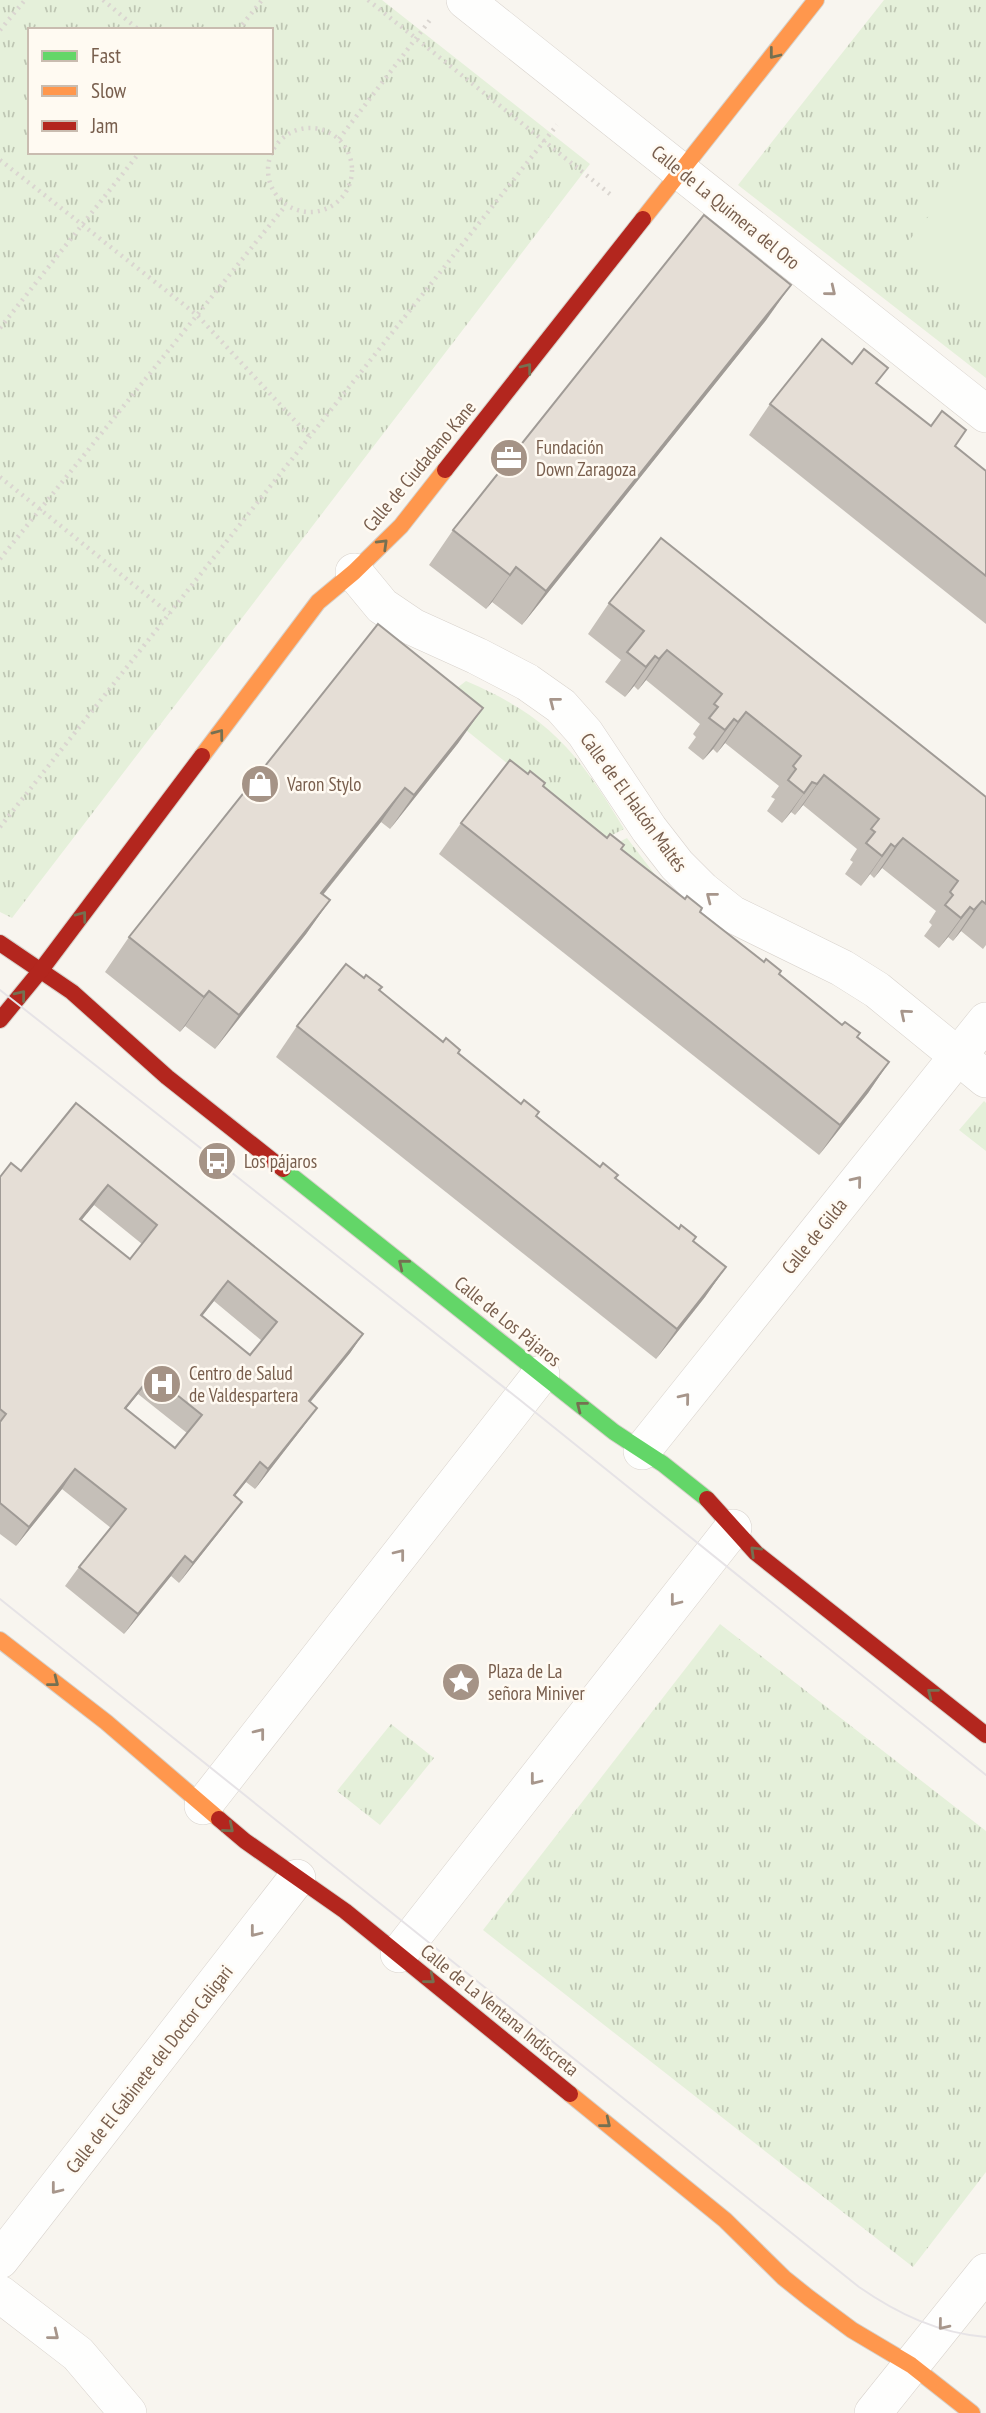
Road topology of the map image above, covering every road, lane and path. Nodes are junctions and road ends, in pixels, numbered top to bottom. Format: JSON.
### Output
{"nodes":[{"id":1,"x":25,"y":0,"type":"edge"},
{"id":2,"x":103,"y":0,"type":"edge"},
{"id":3,"x":262,"y":0,"type":"edge"},
{"id":4,"x":368,"y":0,"type":"edge"},
{"id":5,"x":465,"y":0,"type":"edge"},
{"id":6,"x":816,"y":0,"type":"edge"},
{"id":7,"x":429,"y":20,"type":"dead end"},
{"id":8,"x":137,"y":28,"type":"edge"},
{"id":9,"x":240,"y":28,"type":"edge"},
{"id":10,"x":0,"y":30,"type":"edge"},
{"id":11,"x":416,"y":37,"type":"junction"},
{"id":12,"x":557,"y":125,"type":"dead end"},
{"id":13,"x":339,"y":139,"type":"junction"},
{"id":14,"x":544,"y":140,"type":"junction"},
{"id":15,"x":273,"y":141,"type":"edge"},
{"id":16,"x":277,"y":144,"type":"junction"},
{"id":17,"x":273,"y":151,"type":"edge"},
{"id":18,"x":138,"y":154,"type":"edge"},
{"id":19,"x":271,"y":154,"type":"edge"},
{"id":20,"x":0,"y":160,"type":"edge"},
{"id":21,"x":682,"y":172,"type":"junction"},
{"id":22,"x":286,"y":205,"type":"junction"},
{"id":23,"x":643,"y":220,"type":"junction"},
{"id":24,"x":82,"y":225,"type":"junction"},
{"id":25,"x":197,"y":315,"type":"junction"},
{"id":26,"x":0,"y":328,"type":"edge"},
{"id":27,"x":986,"y":414,"type":"edge"},
{"id":28,"x":311,"y":438,"type":"junction"},
{"id":29,"x":0,"y":477,"type":"edge"},
{"id":30,"x":40,"y":509,"type":"junction"},
{"id":31,"x":0,"y":559,"type":"edge"},
{"id":32,"x":354,"y":572,"type":"junction"},
{"id":33,"x":170,"y":614,"type":"junction"},
{"id":34,"x":0,"y":827,"type":"edge"},
{"id":35,"x":0,"y":943,"type":"edge"},
{"id":36,"x":41,"y":970,"type":"junction"},
{"id":37,"x":0,"y":1020,"type":"edge"},
{"id":38,"x":986,"y":1021,"type":"edge"},
{"id":39,"x":957,"y":1058,"type":"junction"},
{"id":40,"x":986,"y":1079,"type":"edge"},
{"id":41,"x":541,"y":1374,"type":"junction"},
{"id":42,"x":642,"y":1451,"type":"junction"},
{"id":43,"x":733,"y":1528,"type":"junction"},
{"id":44,"x":0,"y":1640,"type":"edge"},
{"id":45,"x":986,"y":1735,"type":"edge"},
{"id":46,"x":203,"y":1806,"type":"junction"},
{"id":47,"x":297,"y":1878,"type":"junction"},
{"id":48,"x":399,"y":1954,"type":"junction"},
{"id":49,"x":0,"y":2260,"type":"edge"},
{"id":50,"x":986,"y":2272,"type":"edge"},
{"id":51,"x":0,"y":2294,"type":"edge"},
{"id":52,"x":911,"y":2365,"type":"junction"},
{"id":53,"x":128,"y":2413,"type":"edge"},
{"id":54,"x":873,"y":2413,"type":"edge"},
{"id":55,"x":972,"y":2413,"type":"edge"}],
"edges":[{"from":1,"to":10,"type":"path"},
{"from":2,"to":8,"type":"path"},
{"from":3,"to":9,"type":"path"},
{"from":4,"to":11,"type":"path"},
{"from":5,"to":21,"type":"street","name":"Calle de La Quimera del Oro"},
{"from":6,"to":21,"type":"street","name":"Calle de Ciudadano Kane","one_way":true},
{"from":7,"to":11,"type":"path"},
{"from":11,"to":13,"type":"path"},
{"from":11,"to":14,"type":"path"},
{"from":12,"to":14,"type":"path"},
{"from":13,"to":16,"type":"path"},
{"from":13,"to":22,"type":"path"},
{"from":14,"to":23,"type":"path"},
{"from":14,"to":28,"type":"path"},
{"from":15,"to":16,"type":"path"},
{"from":16,"to":17,"type":"path"},
{"from":18,"to":24,"type":"path"},
{"from":19,"to":22,"type":"path"},
{"from":20,"to":24,"type":"path"},
{"from":21,"to":23,"type":"street","name":"Calle de Ciudadano Kane"},
{"from":21,"to":27,"type":"street","name":"Calle de La Quimera del Oro","one_way":true},
{"from":22,"to":25,"type":"path"},
{"from":32,"to":23,"type":"street","name":"Calle de Ciudadano Kane","one_way":true},
{"from":24,"to":25,"type":"path"},
{"from":24,"to":26,"type":"path"},
{"from":25,"to":28,"type":"path"},
{"from":25,"to":30,"type":"path"},
{"from":28,"to":33,"type":"path"},
{"from":29,"to":30,"type":"path"},
{"from":30,"to":31,"type":"path"},
{"from":30,"to":33,"type":"path"},
{"from":36,"to":32,"type":"street","name":"Calle de Ciudadano Kane","one_way":true},
{"from":39,"to":32,"type":"street","name":"Calle de El Halcón Maltés","one_way":true},
{"from":33,"to":34,"type":"path"},
{"from":35,"to":36,"type":"street","name":"Calle de Los Pájaros"},
{"from":37,"to":36,"type":"street","name":"Calle de Ciudadano Kane","one_way":true},
{"from":41,"to":36,"type":"street","name":"Calle de Los Pájaros","one_way":true},
{"from":38,"to":39,"type":"street","name":"Calle de Gilda"},
{"from":39,"to":40,"type":"street","name":"Calle de El Halcón Maltés"},
{"from":42,"to":39,"type":"street","name":"Calle de Gilda","one_way":true},
{"from":42,"to":41,"type":"street","name":"Calle de Los Pájaros","one_way":true},
{"from":46,"to":41,"type":"street","one_way":true},
{"from":42,"to":43,"type":"street","name":"Calle de Los Pájaros"},
{"from":45,"to":43,"type":"street","name":"Calle de Los Pájaros","one_way":true},
{"from":43,"to":48,"type":"street","one_way":true},
{"from":44,"to":46,"type":"street","name":"Calle de La Ventana Indiscreta","one_way":true},
{"from":46,"to":47,"type":"street","name":"Calle de La Ventana Indiscreta","one_way":true},
{"from":47,"to":48,"type":"street","name":"Calle de La Ventana Indiscreta"},
{"from":47,"to":49,"type":"street","name":"Calle de El Gabinete del Doctor Caligari","one_way":true},
{"from":48,"to":52,"type":"street","name":"Calle de La Ventana Indiscreta","one_way":true},
{"from":50,"to":52,"type":"street","one_way":true},
{"from":51,"to":53,"type":"street","one_way":true},
{"from":52,"to":54,"type":"street"},
{"from":52,"to":55,"type":"street","name":"Calle de La Ventana Indiscreta"}]}
